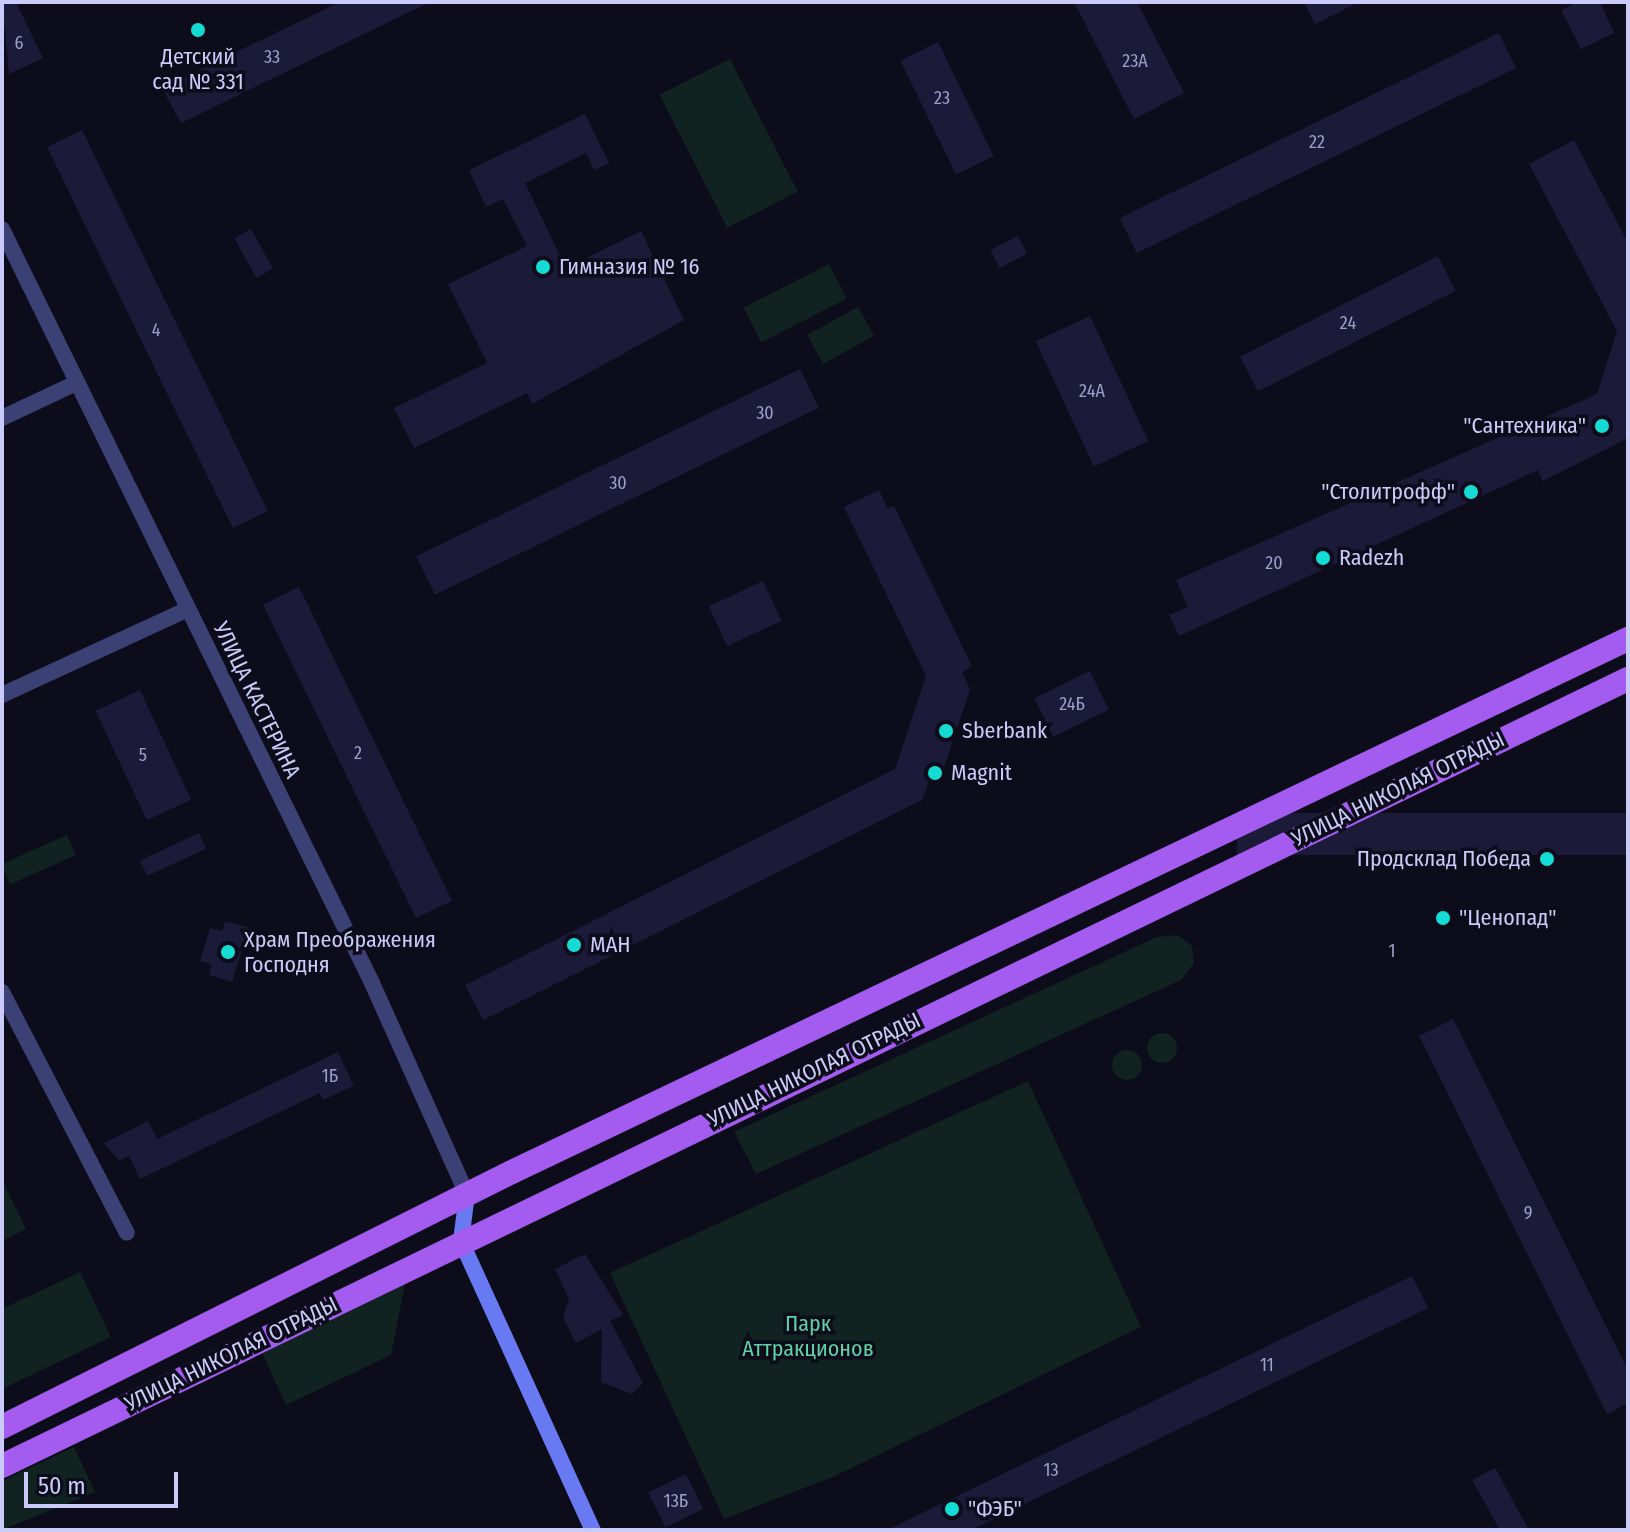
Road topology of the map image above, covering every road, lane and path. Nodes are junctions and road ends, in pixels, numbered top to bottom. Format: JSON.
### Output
{"nodes":[{"id":1,"x":2,"y":229,"type":"edge"},
{"id":2,"x":76,"y":383,"type":"junction"},
{"id":3,"x":2,"y":418,"type":"edge"},
{"id":4,"x":188,"y":609,"type":"junction"},
{"id":5,"x":1628,"y":639,"type":"edge"},
{"id":6,"x":1628,"y":679,"type":"edge"},
{"id":7,"x":2,"y":695,"type":"edge"},
{"id":8,"x":2,"y":992,"type":"edge"},
{"id":9,"x":467,"y":1194,"type":"junction"},
{"id":10,"x":127,"y":1233,"type":"dead end"},
{"id":11,"x":461,"y":1241,"type":"junction"},
{"id":12,"x":2,"y":1427,"type":"edge"},
{"id":13,"x":2,"y":1466,"type":"edge"},
{"id":14,"x":593,"y":1530,"type":"edge"}],
"edges":[{"from":1,"to":2,"type":"street","name":"УЛИЦА КАСТЕРИНА"},
{"from":2,"to":3,"type":"street"},
{"from":2,"to":4,"type":"street","name":"УЛИЦА КАСТЕРИНА"},
{"from":4,"to":7,"type":"street"},
{"from":4,"to":9,"type":"street","name":"УЛИЦА КАСТЕРИНА"},
{"from":5,"to":9,"type":"main road","name":"УЛИЦА НИКОЛАЯ ОТРАДЫ"},
{"from":6,"to":11,"type":"main road","name":"УЛИЦА НИКОЛАЯ ОТРАДЫ"},
{"from":8,"to":10,"type":"street"},
{"from":9,"to":11,"type":"street"},
{"from":9,"to":12,"type":"main road","name":"УЛИЦА НИКОЛАЯ ОТРАДЫ"},
{"from":11,"to":13,"type":"main road","name":"УЛИЦА НИКОЛАЯ ОТРАДЫ"},
{"from":11,"to":14,"type":"street"}]}
